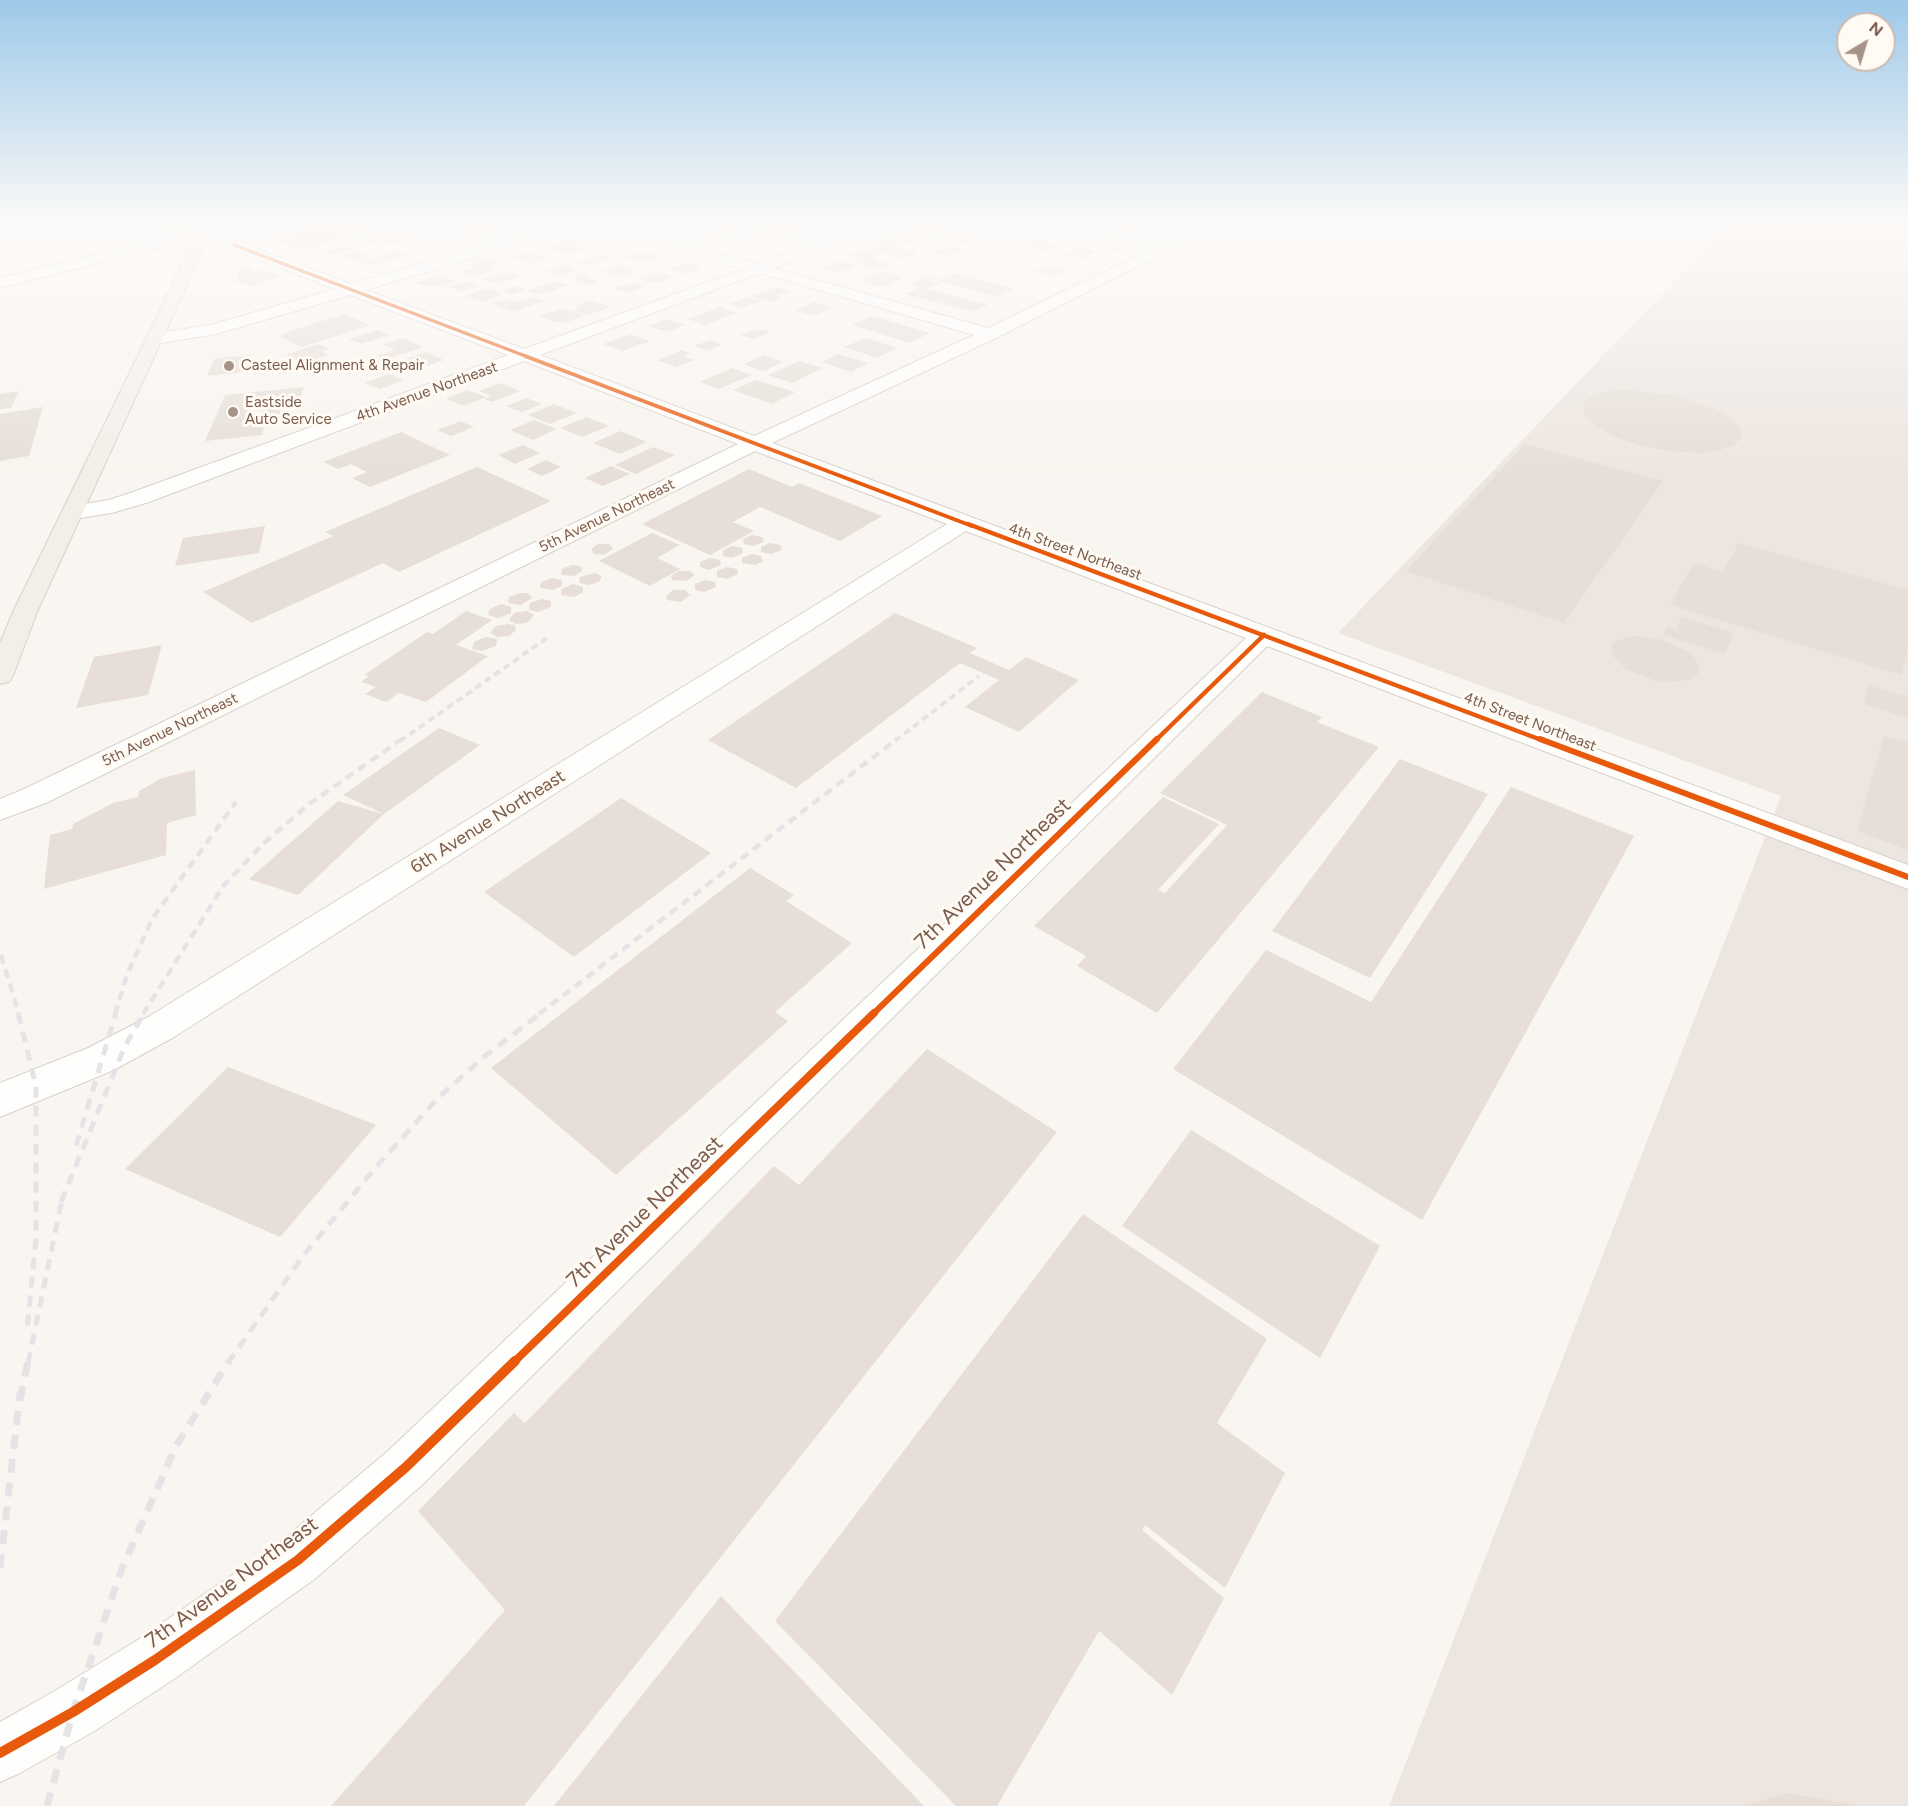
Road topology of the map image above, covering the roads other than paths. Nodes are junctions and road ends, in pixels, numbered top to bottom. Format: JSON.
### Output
{"nodes":[{"id":1,"x":169,"y":308,"type":"edge"},
{"id":2,"x":285,"y":308,"type":"edge"},
{"id":3,"x":400,"y":308,"type":"edge"},
{"id":4,"x":654,"y":308,"type":"edge"},
{"id":5,"x":899,"y":308,"type":"edge"},
{"id":6,"x":1042,"y":308,"type":"edge"},
{"id":7,"x":990,"y":334,"type":"junction"},
{"id":8,"x":155,"y":339,"type":"junction"},
{"id":9,"x":525,"y":356,"type":"junction"},
{"id":10,"x":755,"y":443,"type":"junction"},
{"id":11,"x":73,"y":512,"type":"junction"},
{"id":12,"x":964,"y":523,"type":"junction"},
{"id":13,"x":1264,"y":635,"type":"junction"},
{"id":14,"x":0,"y":676,"type":"edge"},
{"id":15,"x":0,"y":810,"type":"edge"},
{"id":16,"x":1908,"y":877,"type":"edge"},
{"id":17,"x":0,"y":1100,"type":"edge"},
{"id":18,"x":0,"y":1753,"type":"edge"}],
"edges":[{"from":1,"to":8,"type":"main road"},
{"from":2,"to":8,"type":"street"},
{"from":3,"to":9,"type":"street","name":"4th Street Northeast"},
{"from":4,"to":9,"type":"street","name":"4th Avenue Northeast"},
{"from":5,"to":7,"type":"street"},
{"from":6,"to":7,"type":"street","name":"5th Avenue Northeast"},
{"from":7,"to":10,"type":"street","name":"5th Avenue Northeast"},
{"from":8,"to":11,"type":"main road"},
{"from":9,"to":10,"type":"street","name":"4th Street Northeast"},
{"from":9,"to":11,"type":"street","name":"4th Avenue Northeast"},
{"from":10,"to":12,"type":"street","name":"4th Street Northeast"},
{"from":10,"to":15,"type":"street","name":"5th Avenue Northeast"},
{"from":11,"to":14,"type":"main road"},
{"from":12,"to":13,"type":"street","name":"4th Street Northeast"},
{"from":12,"to":17,"type":"street","name":"6th Avenue Northeast"},
{"from":13,"to":16,"type":"street","name":"4th Street Northeast"},
{"from":13,"to":18,"type":"street","name":"7th Avenue Northeast"}]}
